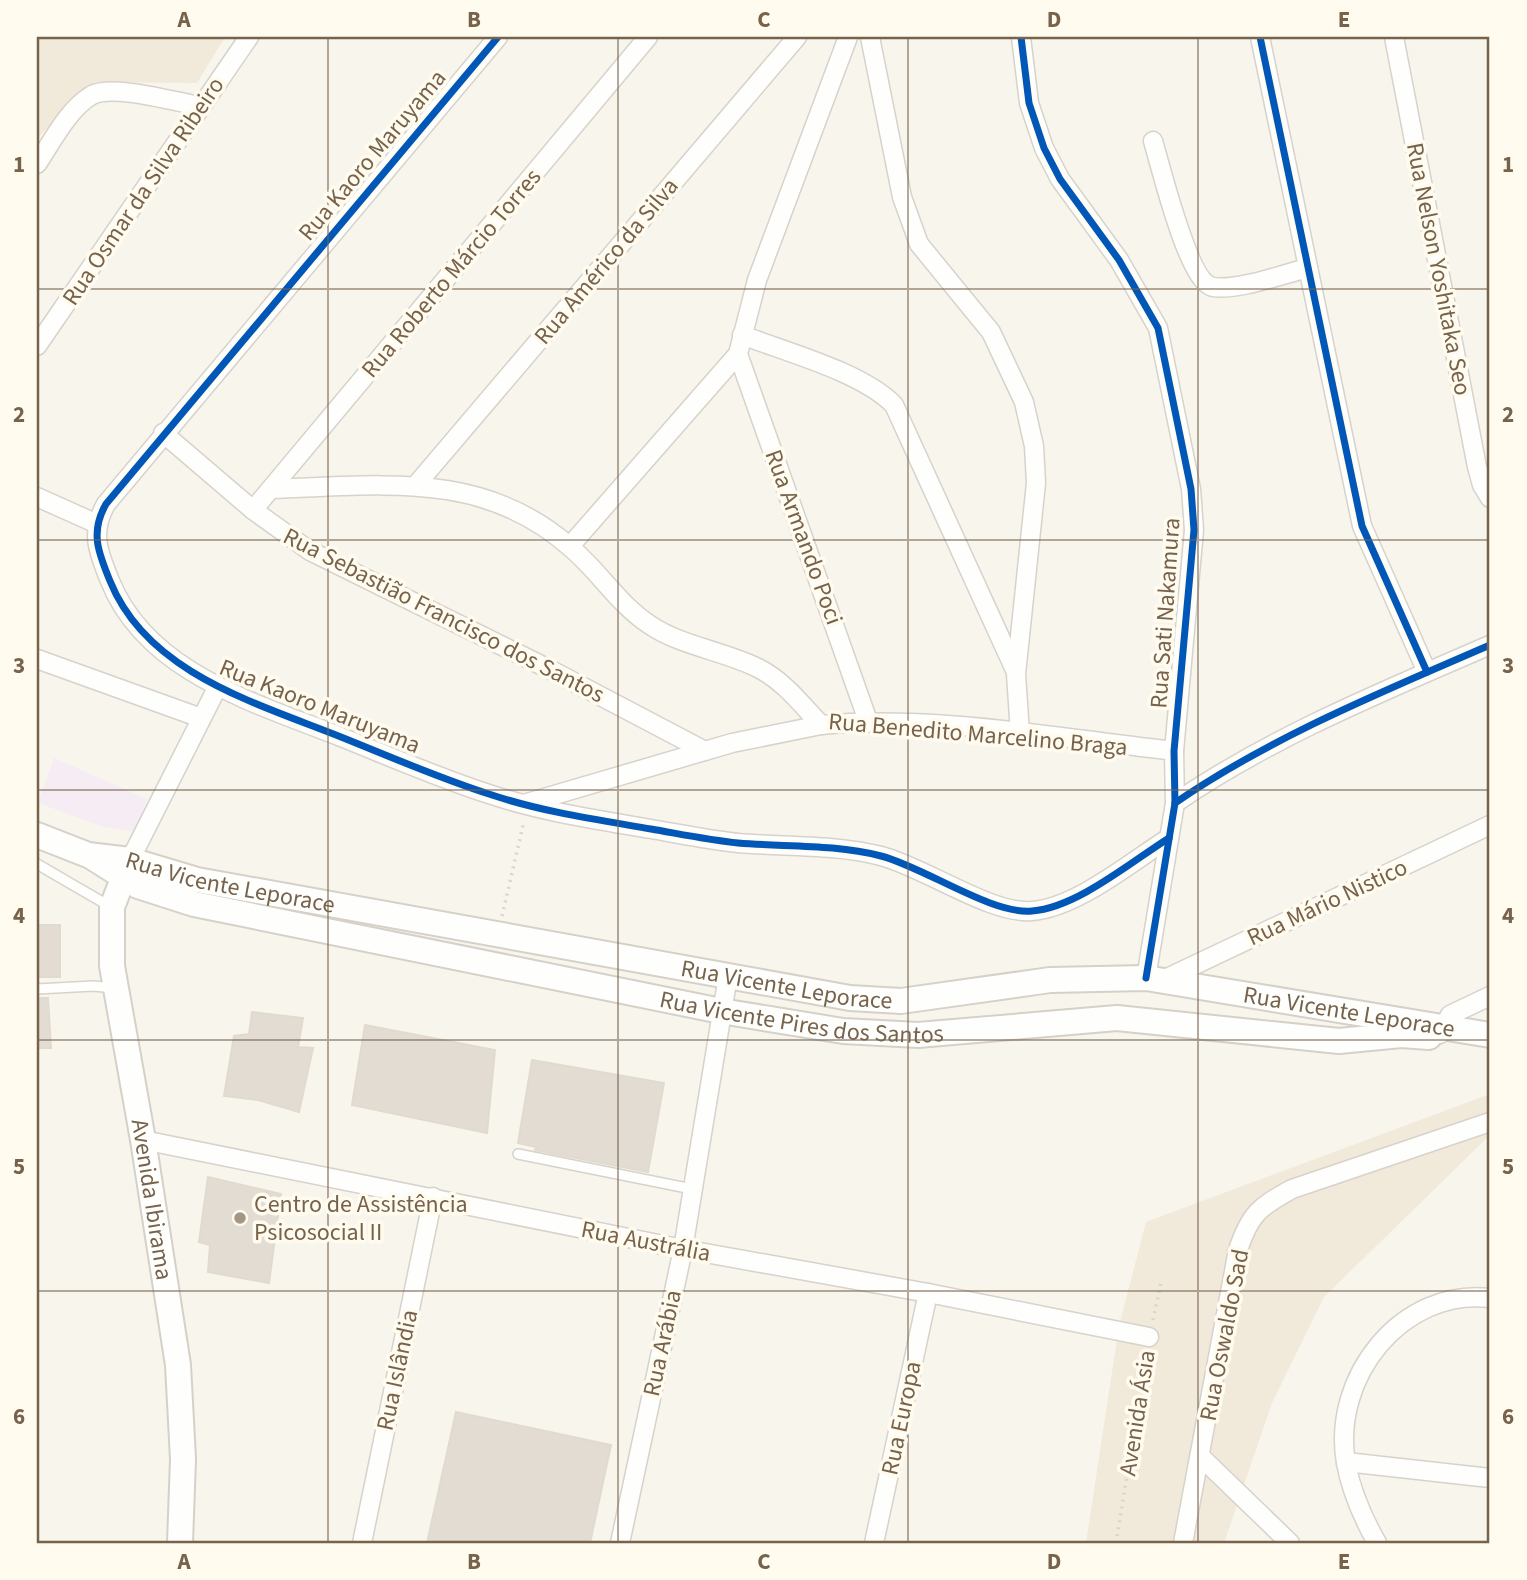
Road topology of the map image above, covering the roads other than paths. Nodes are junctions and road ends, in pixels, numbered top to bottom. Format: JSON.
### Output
{"nodes":[{"id":1,"x":249,"y":37,"type":"edge"},
{"id":2,"x":498,"y":37,"type":"edge"},
{"id":3,"x":648,"y":37,"type":"edge"},
{"id":4,"x":797,"y":37,"type":"edge"},
{"id":5,"x":848,"y":37,"type":"edge"},
{"id":6,"x":870,"y":37,"type":"edge"},
{"id":7,"x":1021,"y":37,"type":"edge"},
{"id":8,"x":1260,"y":37,"type":"edge"},
{"id":9,"x":1394,"y":37,"type":"edge"},
{"id":10,"x":201,"y":106,"type":"junction"},
{"id":11,"x":1153,"y":141,"type":"dead end"},
{"id":12,"x":37,"y":164,"type":"edge"},
{"id":13,"x":1308,"y":268,"type":"junction"},
{"id":14,"x":742,"y":335,"type":"junction"},
{"id":15,"x":37,"y":346,"type":"edge"},
{"id":16,"x":738,"y":354,"type":"junction"},
{"id":17,"x":163,"y":433,"type":"junction"},
{"id":18,"x":416,"y":485,"type":"junction"},
{"id":19,"x":271,"y":489,"type":"junction"},
{"id":20,"x":37,"y":497,"type":"edge"},
{"id":21,"x":1490,"y":498,"type":"edge"},
{"id":22,"x":253,"y":510,"type":"junction"},
{"id":23,"x":95,"y":523,"type":"junction"},
{"id":24,"x":570,"y":546,"type":"junction"},
{"id":25,"x":1023,"y":609,"type":"junction"},
{"id":26,"x":993,"y":620,"type":"junction"},
{"id":27,"x":1490,"y":645,"type":"edge"},
{"id":28,"x":37,"y":659,"type":"edge"},
{"id":29,"x":1427,"y":673,"type":"junction"},
{"id":30,"x":1016,"y":674,"type":"junction"},
{"id":31,"x":217,"y":688,"type":"junction"},
{"id":32,"x":201,"y":718,"type":"junction"},
{"id":33,"x":868,"y":721,"type":"junction"},
{"id":34,"x":821,"y":725,"type":"junction"},
{"id":35,"x":1020,"y":733,"type":"junction"},
{"id":36,"x":705,"y":751,"type":"junction"},
{"id":37,"x":1174,"y":751,"type":"junction"},
{"id":38,"x":1175,"y":803,"type":"junction"},
{"id":39,"x":526,"y":805,"type":"junction"},
{"id":40,"x":1490,"y":825,"type":"edge"},
{"id":41,"x":37,"y":835,"type":"edge"},
{"id":42,"x":1169,"y":838,"type":"junction"},
{"id":43,"x":37,"y":864,"type":"edge"},
{"id":44,"x":126,"y":869,"type":"junction"},
{"id":45,"x":112,"y":908,"type":"junction"},
{"id":46,"x":728,"y":976,"type":"junction"},
{"id":47,"x":1154,"y":979,"type":"junction"},
{"id":48,"x":37,"y":989,"type":"edge"},
{"id":49,"x":116,"y":989,"type":"junction"},
{"id":50,"x":1490,"y":996,"type":"edge"},
{"id":51,"x":1345,"y":1010,"type":"junction"},
{"id":52,"x":721,"y":1011,"type":"junction"},
{"id":53,"x":1441,"y":1032,"type":"junction"},
{"id":54,"x":1490,"y":1035,"type":"edge"},
{"id":55,"x":1339,"y":1041,"type":"junction"},
{"id":56,"x":1490,"y":1049,"type":"edge"},
{"id":57,"x":1490,"y":1122,"type":"edge"},
{"id":58,"x":143,"y":1140,"type":"junction"},
{"id":59,"x":519,"y":1154,"type":"dead end"},
{"id":60,"x":692,"y":1189,"type":"junction"},
{"id":61,"x":433,"y":1197,"type":"junction"},
{"id":62,"x":683,"y":1249,"type":"junction"},
{"id":63,"x":928,"y":1293,"type":"junction"},
{"id":64,"x":1490,"y":1298,"type":"edge"},
{"id":65,"x":1149,"y":1337,"type":"road end"},
{"id":66,"x":1201,"y":1457,"type":"junction"},
{"id":67,"x":1346,"y":1462,"type":"junction"},
{"id":68,"x":1490,"y":1478,"type":"edge"},
{"id":69,"x":180,"y":1543,"type":"edge"},
{"id":70,"x":362,"y":1543,"type":"edge"},
{"id":71,"x":620,"y":1543,"type":"edge"},
{"id":72,"x":874,"y":1543,"type":"edge"},
{"id":73,"x":1183,"y":1543,"type":"edge"},
{"id":74,"x":1290,"y":1543,"type":"edge"},
{"id":75,"x":1377,"y":1543,"type":"edge"}],
"edges":[{"from":1,"to":10,"type":"street","name":"Rua Osmar da Silva Ribeiro"},
{"from":2,"to":17,"type":"street","name":"Rua Kaoro Maruyama"},
{"from":3,"to":19,"type":"street","name":"Rua Roberto Márcio Torres"},
{"from":4,"to":18,"type":"street","name":"Rua Américo da Silva"},
{"from":5,"to":14,"type":"street"},
{"from":6,"to":25,"type":"street"},
{"from":7,"to":37,"type":"street","name":"Rua Sati Nakamura"},
{"from":8,"to":13,"type":"street"},
{"from":9,"to":21,"type":"street","name":"Rua Nelson Yoshitaka Seo"},
{"from":10,"to":12,"type":"street"},
{"from":10,"to":15,"type":"street","name":"Rua Osmar da Silva Ribeiro"},
{"from":11,"to":13,"type":"street"},
{"from":13,"to":29,"type":"street"},
{"from":14,"to":16,"type":"street"},
{"from":14,"to":26,"type":"street"},
{"from":16,"to":24,"type":"street"},
{"from":16,"to":33,"type":"street","name":"Rua Armando Poci"},
{"from":17,"to":22,"type":"street","name":"Rua Sebastião Francisco dos Santos"},
{"from":17,"to":23,"type":"street","name":"Rua Kaoro Maruyama"},
{"from":18,"to":19,"type":"street","name":"Rua Benedito Marcelino Braga"},
{"from":18,"to":24,"type":"street","name":"Rua Benedito Marcelino Braga"},
{"from":19,"to":22,"type":"street","name":"Rua Roberto Márcio Torres"},
{"from":20,"to":23,"type":"street"},
{"from":22,"to":36,"type":"street","name":"Rua Sebastião Francisco dos Santos"},
{"from":23,"to":31,"type":"street","name":"Rua Kaoro Maruyama"},
{"from":24,"to":34,"type":"street","name":"Rua Benedito Marcelino Braga"},
{"from":25,"to":26,"type":"street"},
{"from":25,"to":30,"type":"street"},
{"from":26,"to":30,"type":"street"},
{"from":27,"to":29,"type":"street"},
{"from":28,"to":32,"type":"street"},
{"from":29,"to":38,"type":"street"},
{"from":30,"to":35,"type":"street"},
{"from":31,"to":32,"type":"street"},
{"from":31,"to":39,"type":"street","name":"Rua Kaoro Maruyama"},
{"from":32,"to":44,"type":"street"},
{"from":33,"to":34,"type":"street","name":"Rua Benedito Marcelino Braga"},
{"from":33,"to":35,"type":"street","name":"Rua Benedito Marcelino Braga"},
{"from":34,"to":36,"type":"street"},
{"from":35,"to":37,"type":"street","name":"Rua Benedito Marcelino Braga"},
{"from":36,"to":39,"type":"street"},
{"from":37,"to":38,"type":"street","name":"Rua Sati Nakamura"},
{"from":38,"to":42,"type":"street","name":"Rua Sati Nakamura"},
{"from":39,"to":42,"type":"street","name":"Rua Kaoro Maruyama"},
{"from":40,"to":47,"type":"street","name":"Rua Mário Nistico"},
{"from":41,"to":44,"type":"main road","name":"Rua Vicente Leporace"},
{"from":42,"to":47,"type":"street","name":"Rua Sati Nakamura"},
{"from":43,"to":45,"type":"lane"},
{"from":44,"to":45,"type":"main road","name":"Avenida Ibirama"},
{"from":44,"to":46,"type":"main road","name":"Rua Vicente Leporace"},
{"from":44,"to":52,"type":"main road","name":"Rua Vicente Pires dos Santos"},
{"from":45,"to":49,"type":"main road","name":"Avenida Ibirama"},
{"from":46,"to":47,"type":"main road","name":"Rua Vicente Leporace"},
{"from":46,"to":52,"type":"street","name":"Rua Arábia"},
{"from":47,"to":51,"type":"main road","name":"Rua Vicente Leporace"},
{"from":48,"to":49,"type":"lane"},
{"from":49,"to":58,"type":"main road","name":"Avenida Ibirama"},
{"from":50,"to":53,"type":"street"},
{"from":51,"to":53,"type":"main road","name":"Rua Vicente Leporace"},
{"from":51,"to":55,"type":"main road"},
{"from":52,"to":55,"type":"main road","name":"Rua Vicente Pires dos Santos"},
{"from":52,"to":60,"type":"street","name":"Rua Arábia"},
{"from":53,"to":54,"type":"main road","name":"Rua Vicente Leporace"},
{"from":53,"to":55,"type":"main road","name":"Rua Vicente Pires dos Santos"},
{"from":53,"to":56,"type":"main road","name":"Rua Vicente Pires dos Santos"},
{"from":57,"to":66,"type":"street","name":"Rua Oswaldo Sad"},
{"from":58,"to":61,"type":"street","name":"Rua Austrália"},
{"from":58,"to":69,"type":"main road","name":"Avenida Ibirama"},
{"from":59,"to":60,"type":"lane"},
{"from":60,"to":62,"type":"street","name":"Rua Arábia"},
{"from":61,"to":62,"type":"street","name":"Rua Austrália"},
{"from":61,"to":70,"type":"street","name":"Rua Islândia"},
{"from":62,"to":63,"type":"street","name":"Rua Austrália"},
{"from":62,"to":71,"type":"street","name":"Rua Arábia"},
{"from":63,"to":65,"type":"street","name":"Rua Austrália"},
{"from":63,"to":72,"type":"street","name":"Rua Europa"},
{"from":64,"to":67,"type":"street"},
{"from":66,"to":73,"type":"street","name":"Rua Oswaldo Sad"},
{"from":66,"to":74,"type":"street"},
{"from":67,"to":68,"type":"street"},
{"from":67,"to":75,"type":"street"}]}
